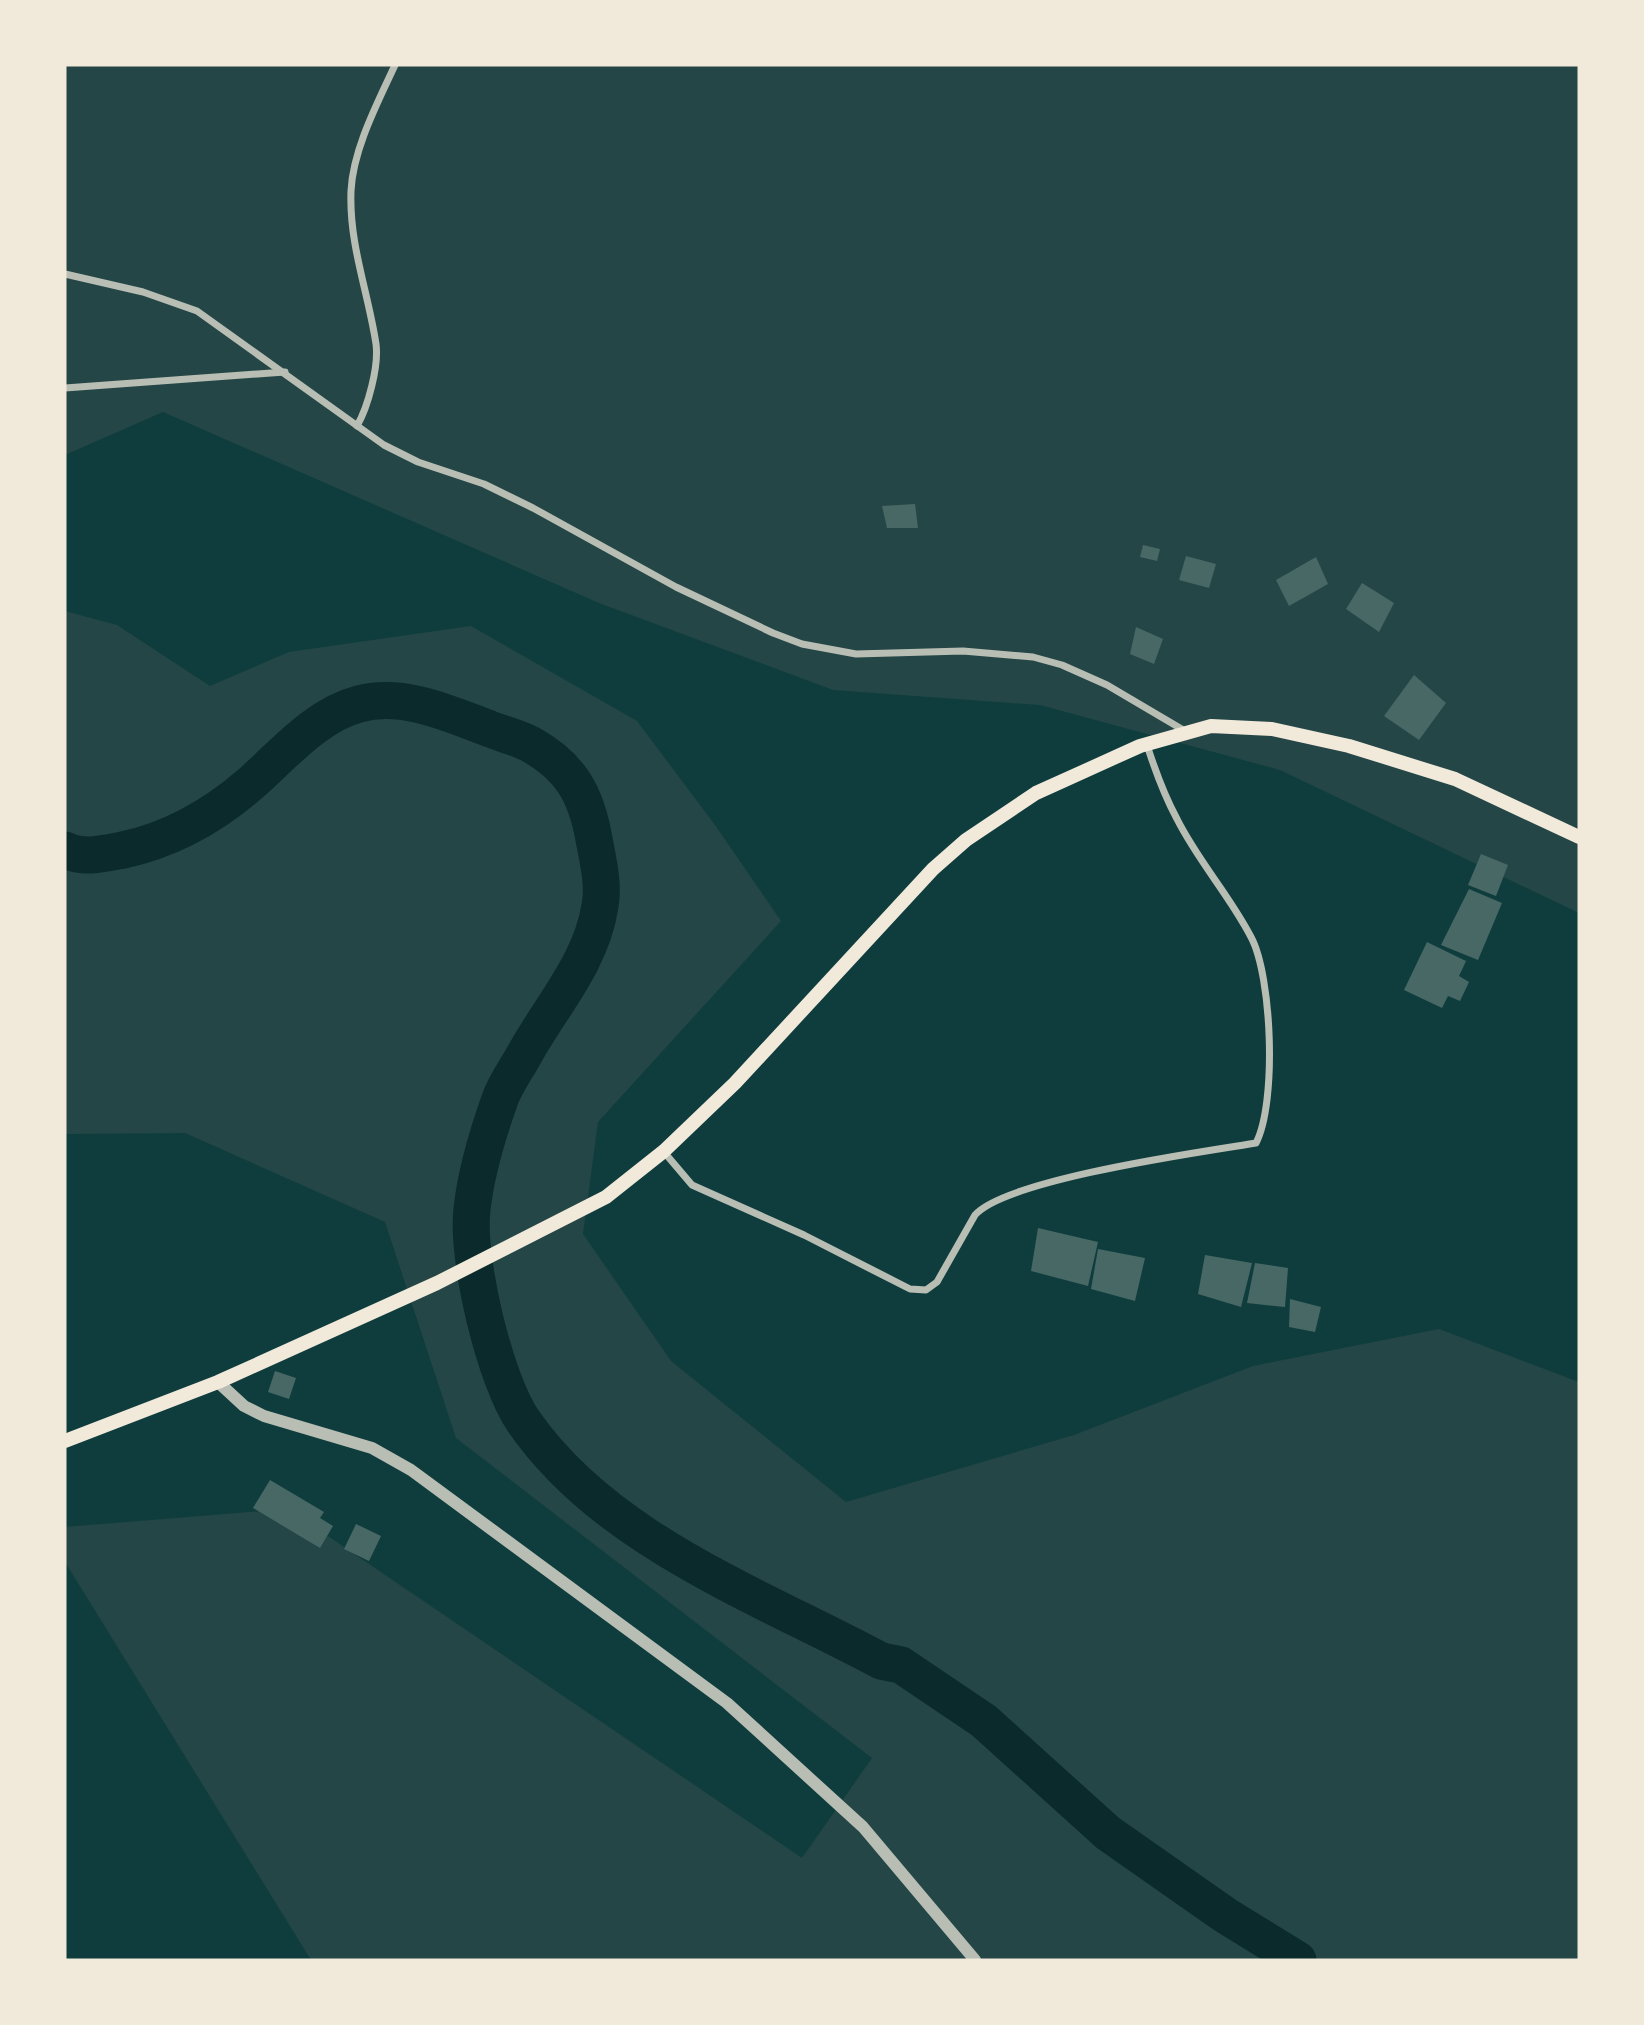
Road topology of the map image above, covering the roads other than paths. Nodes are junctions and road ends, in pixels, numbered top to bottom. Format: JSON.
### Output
{"nodes":[{"id":1,"x":395,"y":65,"type":"edge"},
{"id":2,"x":65,"y":274,"type":"edge"},
{"id":3,"x":286,"y":372,"type":"junction"},
{"id":4,"x":65,"y":388,"type":"edge"},
{"id":5,"x":357,"y":426,"type":"junction"},
{"id":6,"x":1189,"y":734,"type":"junction"},
{"id":7,"x":1147,"y":744,"type":"junction"},
{"id":8,"x":1579,"y":837,"type":"edge"},
{"id":9,"x":664,"y":1151,"type":"junction"},
{"id":10,"x":218,"y":1382,"type":"junction"},
{"id":11,"x":65,"y":1441,"type":"edge"},
{"id":12,"x":975,"y":1960,"type":"edge"}],
"edges":[{"from":1,"to":5,"type":"street"},
{"from":2,"to":3,"type":"street"},
{"from":3,"to":4,"type":"street"},
{"from":3,"to":5,"type":"street"},
{"from":5,"to":6,"type":"street"},
{"from":6,"to":7,"type":"main road"},
{"from":6,"to":8,"type":"main road"},
{"from":7,"to":9,"type":"main road"},
{"from":7,"to":9,"type":"street"},
{"from":9,"to":10,"type":"main road"},
{"from":10,"to":11,"type":"main road"},
{"from":10,"to":12,"type":"street"}]}
